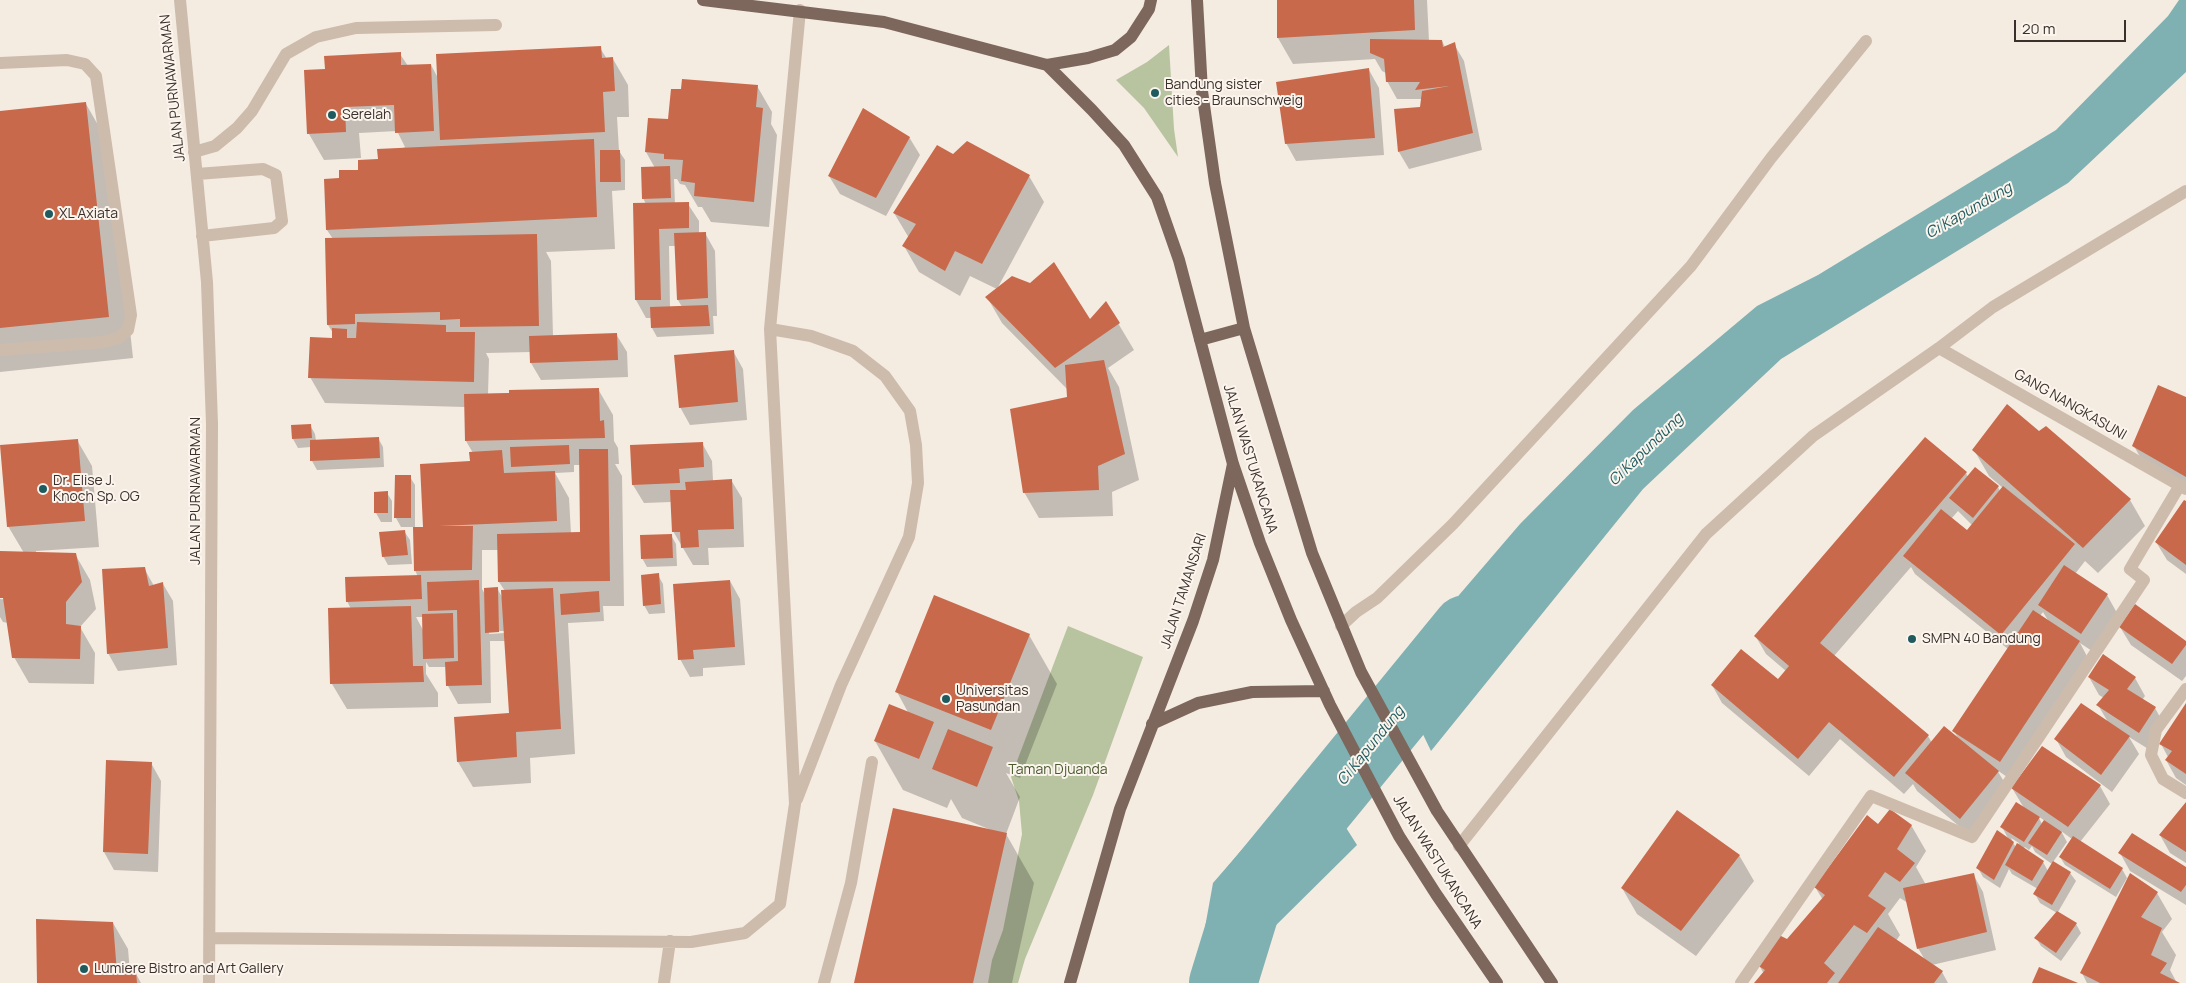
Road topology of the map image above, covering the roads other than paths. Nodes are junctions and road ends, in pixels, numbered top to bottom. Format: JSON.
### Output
{"nodes":[{"id":1,"x":180,"y":0,"type":"edge"},
{"id":2,"x":703,"y":0,"type":"edge"},
{"id":3,"x":1151,"y":0,"type":"edge"},
{"id":4,"x":1197,"y":0,"type":"edge"},
{"id":5,"x":800,"y":10,"type":"junction"},
{"id":6,"x":496,"y":25,"type":"dead end"},
{"id":7,"x":1866,"y":41,"type":"dead end"},
{"id":8,"x":0,"y":63,"type":"edge"},
{"id":9,"x":1047,"y":65,"type":"junction"},
{"id":10,"x":194,"y":152,"type":"junction"},
{"id":11,"x":197,"y":174,"type":"junction"},
{"id":12,"x":2186,"y":191,"type":"edge"},
{"id":13,"x":202,"y":236,"type":"junction"},
{"id":14,"x":1244,"y":328,"type":"junction"},
{"id":15,"x":770,"y":329,"type":"junction"},
{"id":16,"x":1200,"y":340,"type":"junction"},
{"id":17,"x":1939,"y":348,"type":"junction"},
{"id":18,"x":0,"y":350,"type":"edge"},
{"id":19,"x":1233,"y":464,"type":"junction"},
{"id":20,"x":2183,"y":487,"type":"edge"},
{"id":21,"x":1341,"y":626,"type":"junction"},
{"id":22,"x":2186,"y":689,"type":"edge"},
{"id":23,"x":1324,"y":691,"type":"junction"},
{"id":24,"x":1152,"y":724,"type":"junction"},
{"id":25,"x":872,"y":762,"type":"dead end"},
{"id":26,"x":2186,"y":793,"type":"edge"},
{"id":27,"x":795,"y":804,"type":"junction"},
{"id":28,"x":1459,"y":846,"type":"junction"},
{"id":29,"x":210,"y":938,"type":"junction"},
{"id":30,"x":670,"y":941,"type":"junction"},
{"id":31,"x":209,"y":983,"type":"edge"},
{"id":32,"x":664,"y":983,"type":"edge"},
{"id":33,"x":824,"y":983,"type":"edge"},
{"id":34,"x":1070,"y":983,"type":"edge"},
{"id":35,"x":1497,"y":983,"type":"edge"},
{"id":36,"x":1552,"y":983,"type":"edge"},
{"id":37,"x":1741,"y":983,"type":"edge"}],
"edges":[{"from":1,"to":10,"type":"street","name":"JALAN PURNAWARMAN"},
{"from":2,"to":5,"type":"main road"},
{"from":3,"to":9,"type":"main road"},
{"from":4,"to":14,"type":"main road","name":"JALAN WASTUKANCANA"},
{"from":5,"to":9,"type":"main road"},
{"from":5,"to":15,"type":"street"},
{"from":6,"to":10,"type":"street"},
{"from":7,"to":21,"type":"street"},
{"from":8,"to":18,"type":"street"},
{"from":9,"to":16,"type":"main road","name":"JALAN WASTUKANCANA"},
{"from":10,"to":11,"type":"street","name":"JALAN PURNAWARMAN"},
{"from":11,"to":13,"type":"street","name":"JALAN PURNAWARMAN"},
{"from":11,"to":13,"type":"street"},
{"from":12,"to":17,"type":"street"},
{"from":13,"to":29,"type":"street","name":"JALAN PURNAWARMAN"},
{"from":14,"to":16,"type":"main road"},
{"from":14,"to":21,"type":"main road","name":"JALAN WASTUKANCANA"},
{"from":15,"to":27,"type":"street"},
{"from":15,"to":27,"type":"street"},
{"from":16,"to":19,"type":"main road","name":"JALAN WASTUKANCANA"},
{"from":17,"to":20,"type":"street","name":"GANG NANGKASUNI"},
{"from":17,"to":28,"type":"street"},
{"from":19,"to":23,"type":"main road","name":"JALAN WASTUKANCANA"},
{"from":19,"to":24,"type":"main road","name":"JALAN TAMANSARI"},
{"from":20,"to":37,"type":"street"},
{"from":21,"to":28,"type":"main road","name":"JALAN WASTUKANCANA"},
{"from":22,"to":26,"type":"street"},
{"from":23,"to":24,"type":"main road"},
{"from":23,"to":35,"type":"main road","name":"JALAN WASTUKANCANA"},
{"from":24,"to":34,"type":"main road","name":"JALAN TAMANSARI"},
{"from":25,"to":33,"type":"street"},
{"from":27,"to":30,"type":"street"},
{"from":28,"to":36,"type":"main road","name":"JALAN WASTUKANCANA"},
{"from":29,"to":30,"type":"street"},
{"from":29,"to":31,"type":"street","name":"JALAN PURNAWARMAN"},
{"from":30,"to":32,"type":"street"}]}
